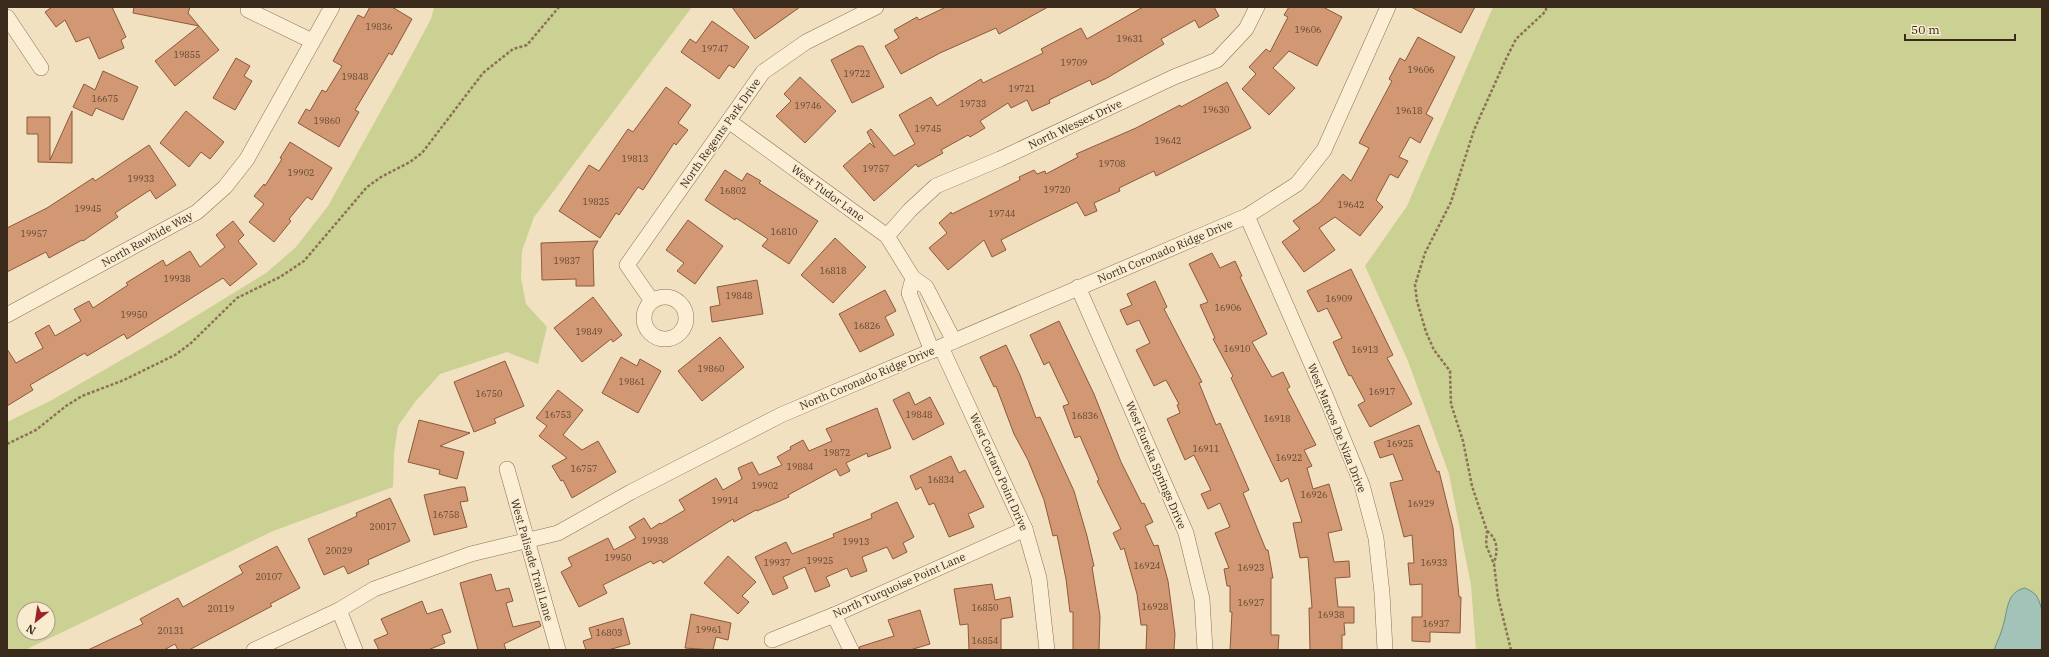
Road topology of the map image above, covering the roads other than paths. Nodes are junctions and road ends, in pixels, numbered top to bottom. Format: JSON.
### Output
{"nodes":[{"id":1,"x":332,"y":7,"type":"edge"},
{"id":2,"x":876,"y":7,"type":"edge"},
{"id":3,"x":1257,"y":7,"type":"edge"},
{"id":4,"x":1388,"y":7,"type":"edge"},
{"id":5,"x":248,"y":10,"type":"dead end"},
{"id":6,"x":7,"y":17,"type":"edge"},
{"id":7,"x":312,"y":41,"type":"junction"},
{"id":8,"x":41,"y":68,"type":"dead end"},
{"id":9,"x":730,"y":122,"type":"junction"},
{"id":10,"x":1247,"y":216,"type":"junction"},
{"id":11,"x":887,"y":236,"type":"junction"},
{"id":12,"x":913,"y":278,"type":"junction"},
{"id":13,"x":1078,"y":288,"type":"junction"},
{"id":14,"x":652,"y":301,"type":"dead end"},
{"id":15,"x":7,"y":315,"type":"edge"},
{"id":16,"x":942,"y":346,"type":"junction"},
{"id":17,"x":507,"y":469,"type":"dead end"},
{"id":18,"x":1025,"y":529,"type":"junction"},
{"id":19,"x":527,"y":540,"type":"junction"},
{"id":20,"x":339,"y":610,"type":"junction"},
{"id":21,"x":834,"y":615,"type":"junction"},
{"id":22,"x":772,"y":640,"type":"dead end"},
{"id":23,"x":254,"y":650,"type":"edge"},
{"id":24,"x":355,"y":650,"type":"edge"},
{"id":25,"x":558,"y":650,"type":"edge"},
{"id":26,"x":851,"y":650,"type":"edge"},
{"id":27,"x":1047,"y":650,"type":"edge"},
{"id":28,"x":1205,"y":650,"type":"edge"},
{"id":29,"x":1385,"y":650,"type":"edge"}],
"edges":[{"from":1,"to":7,"type":"street","name":"North Rawhide Way"},
{"from":2,"to":9,"type":"street","name":"North Regents Park Drive"},
{"from":3,"to":11,"type":"street","name":"North Wessex Drive"},
{"from":4,"to":10,"type":"street","name":"North Coronado Ridge Drive"},
{"from":5,"to":7,"type":"street"},
{"from":6,"to":8,"type":"street"},
{"from":7,"to":15,"type":"street","name":"North Rawhide Way"},
{"from":9,"to":11,"type":"street","name":"West Tudor Lane"},
{"from":9,"to":14,"type":"street","name":"North Regents Park Drive"},
{"from":10,"to":13,"type":"street","name":"North Coronado Ridge Drive"},
{"from":10,"to":29,"type":"street","name":"West Marcos De Niza Drive"},
{"from":11,"to":12,"type":"street","name":"West Tudor Lane"},
{"from":12,"to":16,"type":"street","name":"West Tudor Lane"},
{"from":12,"to":16,"type":"street"},
{"from":13,"to":16,"type":"street","name":"North Coronado Ridge Drive"},
{"from":13,"to":28,"type":"street","name":"West Eureka Springs Drive"},
{"from":16,"to":18,"type":"street","name":"West Cortaro Point Drive"},
{"from":16,"to":19,"type":"street","name":"North Coronado Ridge Drive"},
{"from":17,"to":19,"type":"street","name":"West Palisade Trail Lane"},
{"from":18,"to":21,"type":"street","name":"North Turquoise Point Lane"},
{"from":18,"to":27,"type":"street","name":"West Cortaro Point Drive"},
{"from":19,"to":20,"type":"street","name":"North Coronado Ridge Drive"},
{"from":19,"to":25,"type":"street","name":"West Palisade Trail Lane"},
{"from":20,"to":23,"type":"street","name":"North Coronado Ridge Drive"},
{"from":20,"to":24,"type":"street"},
{"from":21,"to":22,"type":"street","name":"North Turquoise Point Lane"},
{"from":21,"to":26,"type":"street"}]}
